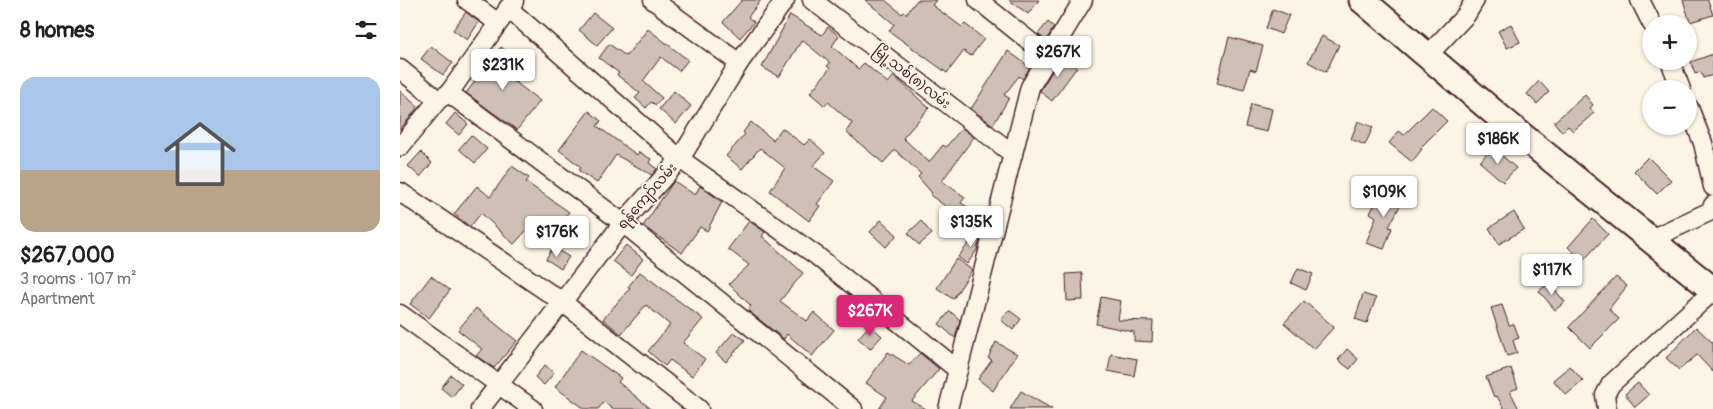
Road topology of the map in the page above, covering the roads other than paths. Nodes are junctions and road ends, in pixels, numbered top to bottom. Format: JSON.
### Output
{"nodes":[{"id":1,"x":467,"y":0,"type":"edge"},
{"id":2,"x":653,"y":0,"type":"edge"},
{"id":3,"x":785,"y":0,"type":"edge"},
{"id":4,"x":812,"y":0,"type":"edge"},
{"id":5,"x":978,"y":0,"type":"edge"},
{"id":6,"x":1083,"y":0,"type":"edge"},
{"id":7,"x":1362,"y":0,"type":"edge"},
{"id":8,"x":1476,"y":0,"type":"edge"},
{"id":9,"x":1640,"y":0,"type":"edge"},
{"id":10,"x":511,"y":4,"type":"edge"},
{"id":11,"x":1648,"y":15,"type":"edge"},
{"id":12,"x":498,"y":23,"type":"junction"},
{"id":13,"x":1048,"y":56,"type":"junction"},
{"id":14,"x":1427,"y":56,"type":"junction"},
{"id":15,"x":739,"y":62,"type":"junction"},
{"id":16,"x":400,"y":69,"type":"edge"},
{"id":17,"x":443,"y":97,"type":"junction"},
{"id":18,"x":1697,"y":128,"type":"edge"},
{"id":19,"x":400,"y":148,"type":"edge"},
{"id":20,"x":1012,"y":154,"type":"junction"},
{"id":21,"x":680,"y":159,"type":"junction"},
{"id":22,"x":1713,"y":187,"type":"edge"},
{"id":23,"x":400,"y":192,"type":"edge"},
{"id":24,"x":1713,"y":205,"type":"edge"},
{"id":25,"x":1713,"y":210,"type":"edge"},
{"id":26,"x":623,"y":223,"type":"junction"},
{"id":27,"x":1651,"y":239,"type":"junction"},
{"id":28,"x":1713,"y":290,"type":"edge"},
{"id":29,"x":561,"y":301,"type":"junction"},
{"id":30,"x":400,"y":314,"type":"edge"},
{"id":31,"x":958,"y":370,"type":"junction"},
{"id":32,"x":498,"y":382,"type":"junction"},
{"id":33,"x":480,"y":409,"type":"edge"},
{"id":34,"x":533,"y":409,"type":"edge"},
{"id":35,"x":699,"y":409,"type":"edge"},
{"id":36,"x":853,"y":409,"type":"edge"},
{"id":37,"x":948,"y":409,"type":"edge"},
{"id":38,"x":1607,"y":409,"type":"edge"}],
"edges":[{"from":1,"to":12,"type":"street"},
{"from":2,"to":15,"type":"street"},
{"from":3,"to":15,"type":"street","name":"ရန်ကျော်လမ်း"},
{"from":4,"to":20,"type":"street","name":"မြို့သစ်(၈)လမ်း"},
{"from":5,"to":13,"type":"street"},
{"from":6,"to":13,"type":"street"},
{"from":7,"to":14,"type":"highway"},
{"from":8,"to":14,"type":"street"},
{"from":9,"to":11,"type":"street"},
{"from":10,"to":12,"type":"street"},
{"from":10,"to":21,"type":"street"},
{"from":12,"to":17,"type":"street"},
{"from":13,"to":20,"type":"street"},
{"from":14,"to":27,"type":"highway"},
{"from":15,"to":21,"type":"street","name":"ရန်ကျော်လမ်း"},
{"from":16,"to":17,"type":"street"},
{"from":17,"to":19,"type":"street"},
{"from":17,"to":26,"type":"street"},
{"from":18,"to":22,"type":"street"},
{"from":20,"to":31,"type":"street"},
{"from":21,"to":26,"type":"street","name":"ရန်ကျော်လမ်း"},
{"from":21,"to":31,"type":"street"},
{"from":23,"to":29,"type":"street"},
{"from":24,"to":25,"type":"street"},
{"from":25,"to":27,"type":"street"},
{"from":26,"to":29,"type":"street","name":"ရန်ကျော်လမ်း"},
{"from":26,"to":36,"type":"street"},
{"from":27,"to":28,"type":"highway"},
{"from":28,"to":38,"type":"street"},
{"from":29,"to":32,"type":"street","name":"ရန်ကျော်လမ်း"},
{"from":29,"to":35,"type":"street"},
{"from":30,"to":32,"type":"street"},
{"from":31,"to":37,"type":"street"},
{"from":32,"to":33,"type":"street","name":"ရန်ကျော်လမ်း"},
{"from":32,"to":34,"type":"street"}]}
